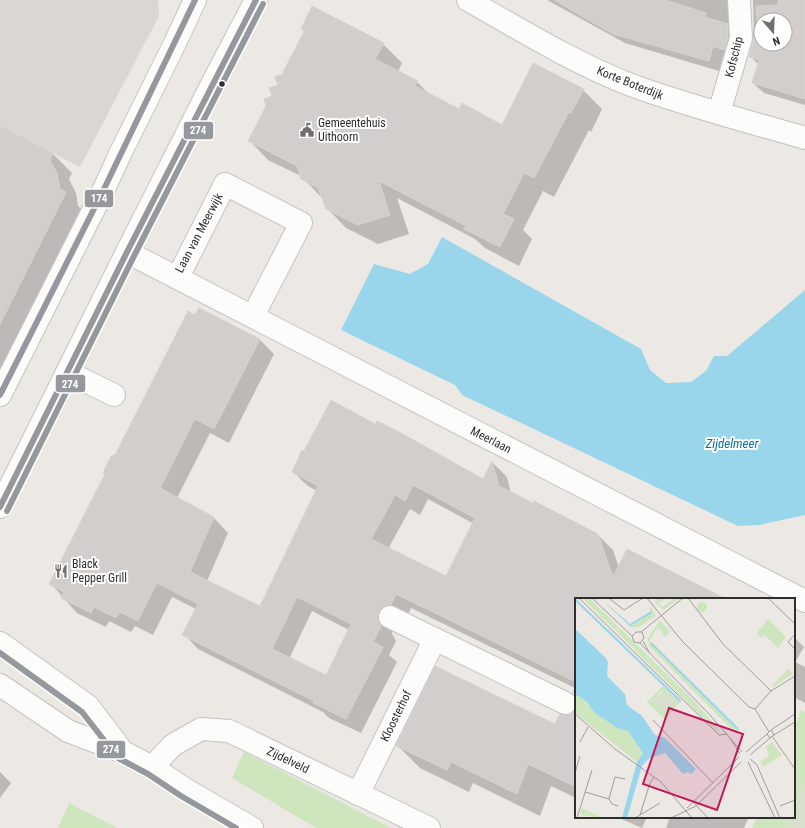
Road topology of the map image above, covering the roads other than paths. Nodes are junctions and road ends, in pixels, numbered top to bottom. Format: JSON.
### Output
{"nodes":[{"id":1,"x":195,"y":0,"type":"edge"},
{"id":2,"x":256,"y":0,"type":"edge"},
{"id":3,"x":468,"y":0,"type":"edge"},
{"id":4,"x":739,"y":0,"type":"edge"},
{"id":5,"x":719,"y":113,"type":"junction"},
{"id":6,"x":805,"y":138,"type":"edge"},
{"id":7,"x":127,"y":252,"type":"junction"},
{"id":8,"x":178,"y":277,"type":"junction"},
{"id":9,"x":253,"y":316,"type":"junction"},
{"id":10,"x":67,"y":372,"type":"junction"},
{"id":11,"x":0,"y":395,"type":"edge"},
{"id":12,"x":114,"y":395,"type":"dead end"},
{"id":13,"x":0,"y":507,"type":"edge"},
{"id":14,"x":805,"y":601,"type":"edge"},
{"id":15,"x":390,"y":617,"type":"dead end"},
{"id":16,"x":435,"y":638,"type":"junction"},
{"id":17,"x":0,"y":643,"type":"edge"},
{"id":18,"x":0,"y":685,"type":"edge"},
{"id":19,"x":566,"y":702,"type":"dead end"},
{"id":20,"x":123,"y":752,"type":"junction"},
{"id":21,"x":152,"y":767,"type":"junction"},
{"id":22,"x":358,"y":794,"type":"junction"},
{"id":23,"x":252,"y":828,"type":"edge"},
{"id":24,"x":429,"y":828,"type":"edge"}],
"edges":[{"from":1,"to":11,"type":"street"},
{"from":2,"to":7,"type":"street"},
{"from":3,"to":5,"type":"street","name":"Korte Boterdijk"},
{"from":4,"to":5,"type":"street","name":"Kofschip"},
{"from":5,"to":6,"type":"street","name":"Korte Boterdijk"},
{"from":7,"to":8,"type":"street","name":"Laan van Meerwijk"},
{"from":7,"to":10,"type":"street"},
{"from":8,"to":9,"type":"street","name":"Meerlaan"},
{"from":8,"to":9,"type":"street","name":"Laan van Meerwijk"},
{"from":9,"to":14,"type":"street","name":"Meerlaan"},
{"from":10,"to":12,"type":"street"},
{"from":10,"to":13,"type":"street"},
{"from":15,"to":16,"type":"street"},
{"from":16,"to":19,"type":"street"},
{"from":16,"to":22,"type":"street","name":"Kloosterhof"},
{"from":17,"to":20,"type":"street"},
{"from":18,"to":20,"type":"street"},
{"from":20,"to":21,"type":"street"},
{"from":21,"to":22,"type":"street","name":"Zijdelveld"},
{"from":21,"to":23,"type":"street"},
{"from":22,"to":24,"type":"street","name":"Zijdelveld"}]}
